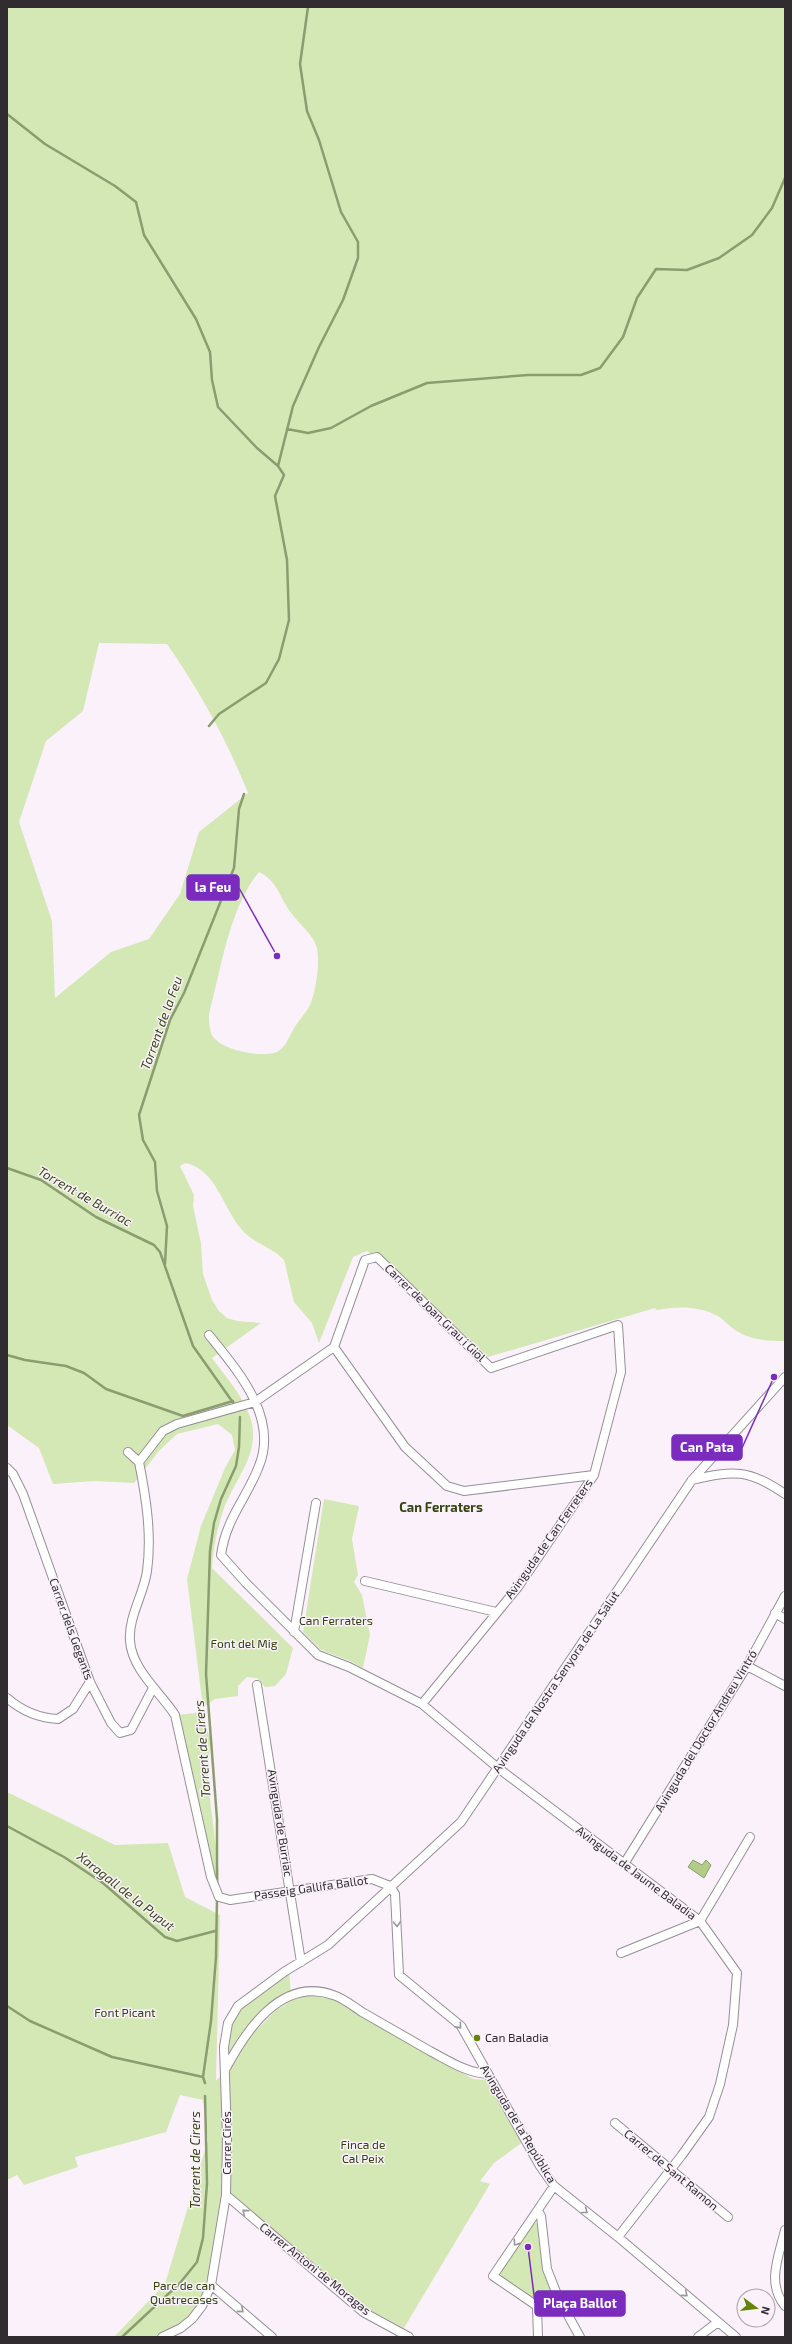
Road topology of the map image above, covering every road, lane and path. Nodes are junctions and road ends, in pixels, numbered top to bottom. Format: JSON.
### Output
{"nodes":[{"id":1,"x":618,"y":1325,"type":"joint"},
{"id":2,"x":209,"y":1335,"type":"dead end"},
{"id":3,"x":334,"y":1347,"type":"junction"},
{"id":4,"x":785,"y":1378,"type":"edge"},
{"id":5,"x":255,"y":1402,"type":"junction"},
{"id":6,"x":128,"y":1452,"type":"dead end"},
{"id":7,"x":139,"y":1462,"type":"junction"},
{"id":8,"x":7,"y":1468,"type":"edge"},
{"id":9,"x":594,"y":1475,"type":"junction"},
{"id":10,"x":692,"y":1480,"type":"junction"},
{"id":11,"x":785,"y":1494,"type":"edge"},
{"id":12,"x":316,"y":1503,"type":"dead end"},
{"id":13,"x":365,"y":1581,"type":"dead end"},
{"id":14,"x":785,"y":1596,"type":"edge"},
{"id":15,"x":496,"y":1612,"type":"junction"},
{"id":16,"x":775,"y":1613,"type":"junction"},
{"id":17,"x":785,"y":1619,"type":"edge"},
{"id":18,"x":294,"y":1632,"type":"junction"},
{"id":19,"x":747,"y":1666,"type":"junction"},
{"id":20,"x":90,"y":1682,"type":"junction"},
{"id":21,"x":257,"y":1685,"type":"dead end"},
{"id":22,"x":785,"y":1686,"type":"edge"},
{"id":23,"x":153,"y":1688,"type":"junction"},
{"id":24,"x":7,"y":1698,"type":"edge"},
{"id":25,"x":422,"y":1704,"type":"junction"},
{"id":26,"x":498,"y":1768,"type":"junction"},
{"id":27,"x":750,"y":1837,"type":"dead end"},
{"id":28,"x":624,"y":1864,"type":"junction"},
{"id":29,"x":390,"y":1886,"type":"junction"},
{"id":30,"x":291,"y":1891,"type":"junction"},
{"id":31,"x":700,"y":1921,"type":"junction"},
{"id":32,"x":621,"y":1953,"type":"dead end"},
{"id":33,"x":302,"y":1962,"type":"junction"},
{"id":34,"x":224,"y":2071,"type":"junction"},
{"id":35,"x":488,"y":2074,"type":"junction"},
{"id":36,"x":615,"y":2123,"type":"dead end"},
{"id":37,"x":670,"y":2170,"type":"junction"},
{"id":38,"x":554,"y":2186,"type":"junction"},
{"id":39,"x":226,"y":2195,"type":"junction"},
{"id":40,"x":538,"y":2211,"type":"junction"},
{"id":41,"x":728,"y":2217,"type":"dead end"},
{"id":42,"x":785,"y":2230,"type":"edge"},
{"id":43,"x":618,"y":2237,"type":"junction"},
{"id":44,"x":211,"y":2285,"type":"junction"},
{"id":45,"x":558,"y":2297,"type":"junction"},
{"id":46,"x":536,"y":2306,"type":"junction"},
{"id":47,"x":785,"y":2306,"type":"edge"},
{"id":48,"x":718,"y":2322,"type":"junction"},
{"id":49,"x":162,"y":2337,"type":"edge"},
{"id":50,"x":272,"y":2337,"type":"edge"},
{"id":51,"x":409,"y":2337,"type":"edge"},
{"id":52,"x":538,"y":2337,"type":"edge"},
{"id":53,"x":580,"y":2337,"type":"edge"},
{"id":54,"x":698,"y":2337,"type":"edge"},
{"id":55,"x":736,"y":2337,"type":"edge"}],
"edges":[{"from":1,"to":3,"type":"street","name":"Carrer de Joan Grau i Giol"},
{"from":1,"to":9,"type":"street","name":"Avinguda de Can Ferreters"},
{"from":2,"to":5,"type":"street"},
{"from":3,"to":5,"type":"street"},
{"from":3,"to":9,"type":"street"},
{"from":4,"to":10,"type":"street","name":"Avinguda de Nostra Senyora de La Salut"},
{"from":5,"to":7,"type":"street"},
{"from":5,"to":18,"type":"street","name":"Avinguda de Jaume Baladia"},
{"from":6,"to":7,"type":"street"},
{"from":7,"to":23,"type":"street"},
{"from":8,"to":20,"type":"street","name":"Carrer dels Gegants"},
{"from":9,"to":15,"type":"street","name":"Avinguda de Can Ferreters"},
{"from":10,"to":11,"type":"street"},
{"from":10,"to":26,"type":"street","name":"Avinguda de Nostra Senyora de La Salut"},
{"from":12,"to":18,"type":"street"},
{"from":13,"to":15,"type":"street"},
{"from":14,"to":16,"type":"street","name":"Avinguda del Doctor Andreu Vintró"},
{"from":15,"to":25,"type":"street","name":"Avinguda de Can Ferreters"},
{"from":16,"to":17,"type":"street"},
{"from":16,"to":19,"type":"street","name":"Avinguda del Doctor Andreu Vintró"},
{"from":18,"to":25,"type":"street","name":"Avinguda de Jaume Baladia"},
{"from":19,"to":22,"type":"street"},
{"from":19,"to":28,"type":"street","name":"Avinguda del Doctor Andreu Vintró"},
{"from":20,"to":23,"type":"street","name":"Carrer dels Gegants"},
{"from":20,"to":24,"type":"street"},
{"from":21,"to":30,"type":"street","name":"Avinguda de Burriac"},
{"from":23,"to":30,"type":"street","name":"Passeig Gallifa Ballot"},
{"from":25,"to":26,"type":"street","name":"Avinguda de Jaume Baladia"},
{"from":26,"to":28,"type":"street","name":"Avinguda de Jaume Baladia"},
{"from":26,"to":29,"type":"street","name":"Avinguda de Nostra Senyora de La Salut"},
{"from":27,"to":31,"type":"street"},
{"from":28,"to":31,"type":"street","name":"Avinguda de Jaume Baladia"},
{"from":29,"to":30,"type":"street","name":"Passeig Gallifa Ballot"},
{"from":29,"to":33,"type":"street","name":"Avinguda de Nostra Senyora de La Salut"},
{"from":29,"to":35,"type":"street","name":"Avinguda de la República","one_way":true},
{"from":30,"to":33,"type":"street","name":"Avinguda de Burriac"},
{"from":31,"to":32,"type":"street"},
{"from":31,"to":37,"type":"street","name":"Avinguda de Jaume Baladia"},
{"from":33,"to":34,"type":"street","name":"Carrer Cirés"},
{"from":34,"to":35,"type":"street"},
{"from":34,"to":39,"type":"street","name":"Carrer Cirés"},
{"from":35,"to":38,"type":"street","name":"Avinguda de la República"},
{"from":36,"to":37,"type":"street","name":"Carrer de Sant Ramon"},
{"from":37,"to":41,"type":"street","name":"Carrer de Sant Ramon"},
{"from":37,"to":43,"type":"street","name":"Avinguda de Jaume Baladia"},
{"from":38,"to":40,"type":"street"},
{"from":38,"to":43,"type":"street","name":"Avinguda de la República","one_way":true},
{"from":39,"to":44,"type":"street","name":"Carrer Cirés"},
{"from":51,"to":39,"type":"street","name":"Carrer Antoni de Moragas","one_way":true},
{"from":40,"to":45,"type":"street"},
{"from":40,"to":46,"type":"street","one_way":true},
{"from":42,"to":47,"type":"street"},
{"from":43,"to":48,"type":"street","name":"Avinguda de la República","one_way":true},
{"from":44,"to":49,"type":"street","name":"Carrer Cirés"},
{"from":44,"to":50,"type":"street","one_way":true},
{"from":45,"to":46,"type":"street"},
{"from":45,"to":53,"type":"street"},
{"from":46,"to":52,"type":"street"},
{"from":48,"to":54,"type":"street"},
{"from":48,"to":55,"type":"street","name":"Avinguda de la República"}]}
